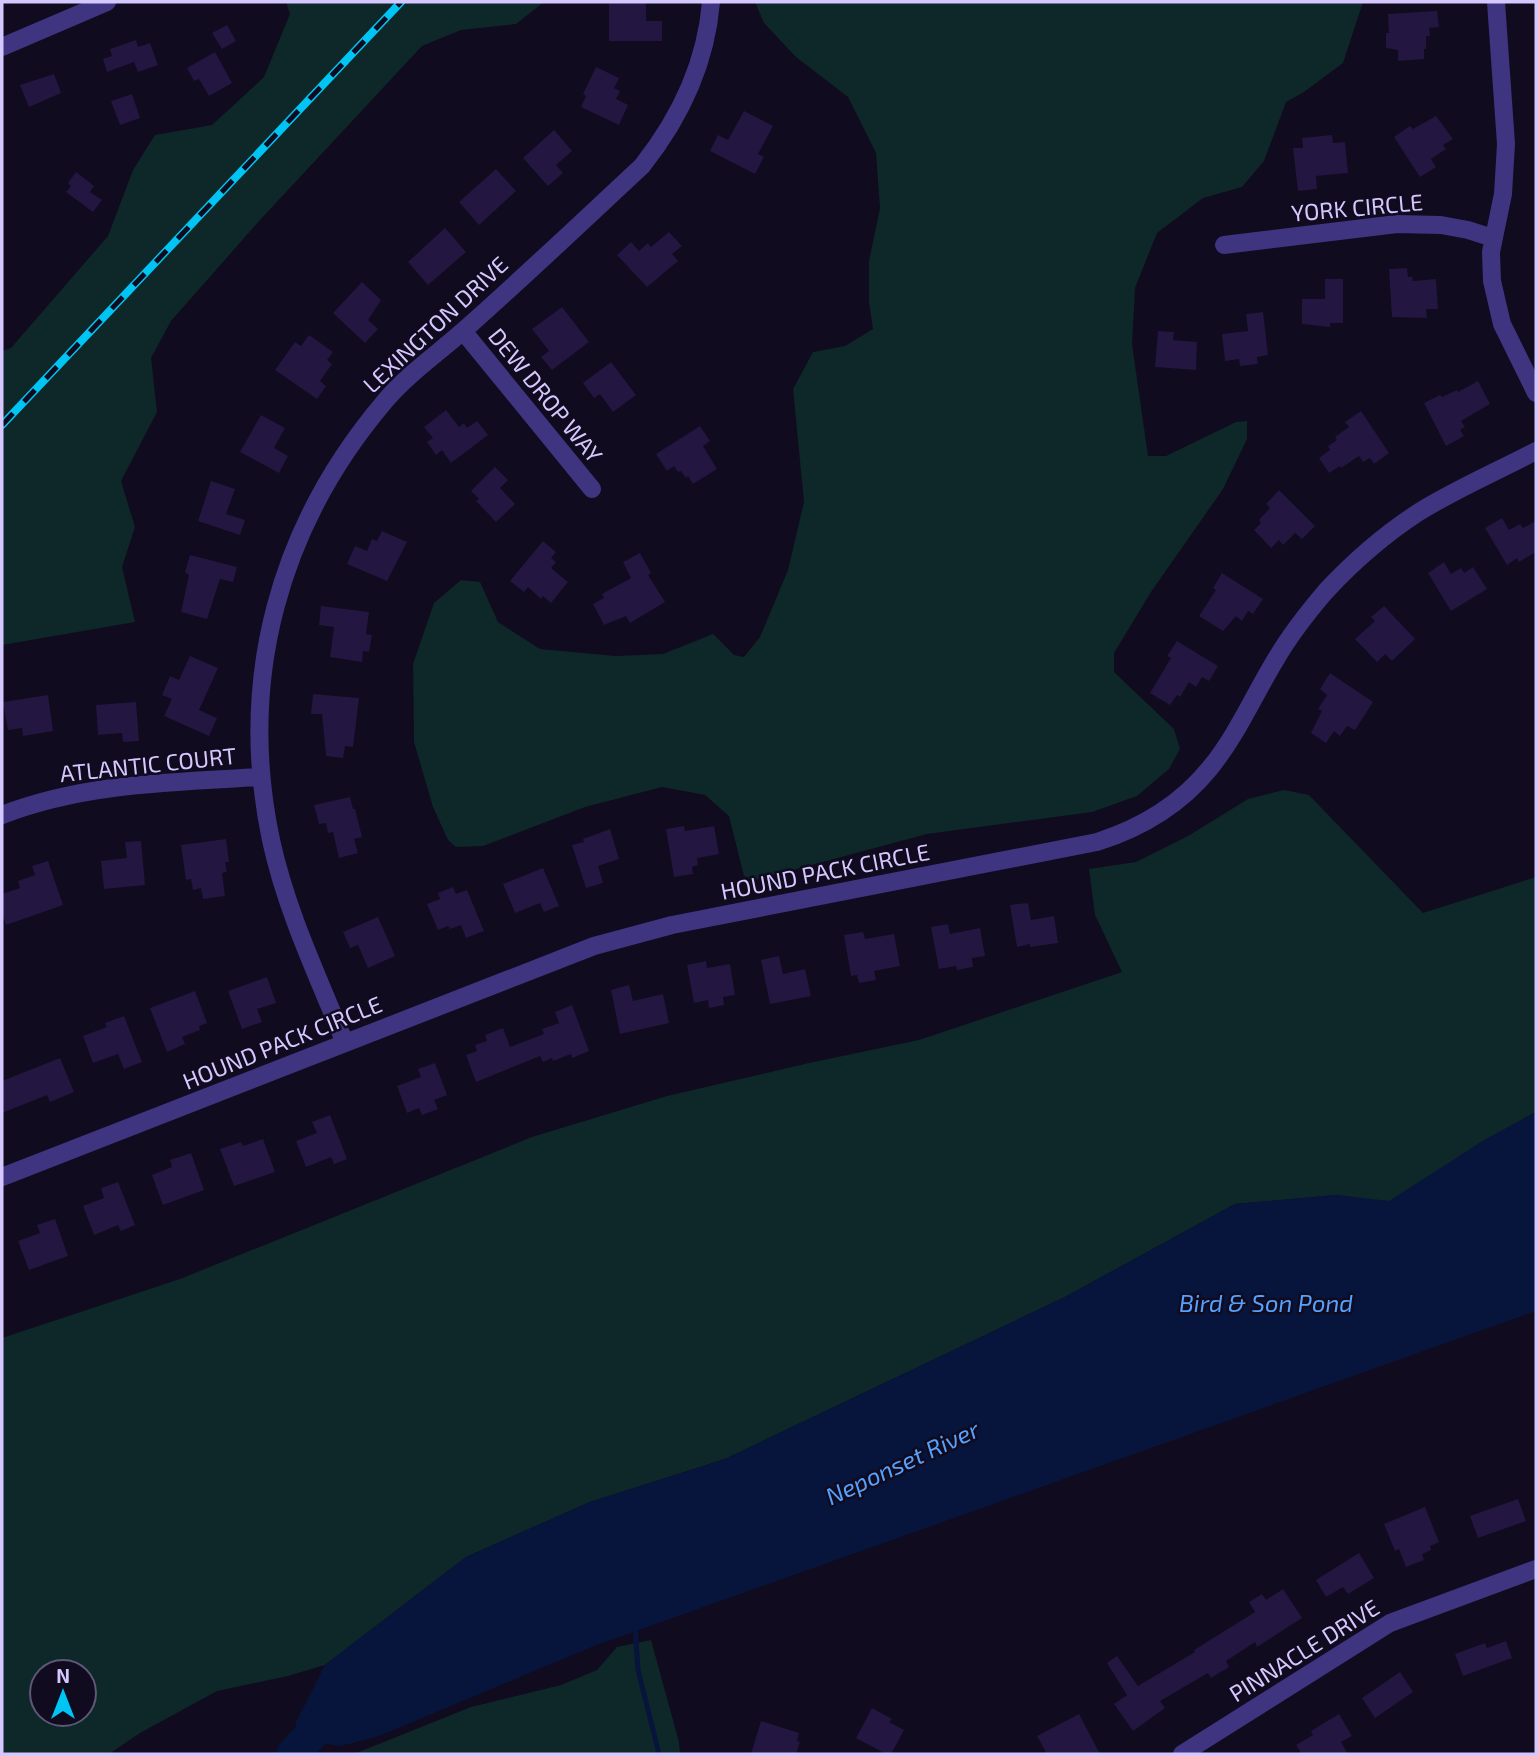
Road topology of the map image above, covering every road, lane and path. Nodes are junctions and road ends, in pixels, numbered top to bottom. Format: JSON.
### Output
{"nodes":[{"id":1,"x":107,"y":2,"type":"edge"},
{"id":2,"x":711,"y":2,"type":"edge"},
{"id":3,"x":1496,"y":2,"type":"edge"},
{"id":4,"x":2,"y":47,"type":"edge"},
{"id":5,"x":1493,"y":238,"type":"junction"},
{"id":6,"x":1224,"y":245,"type":"dead end"},
{"id":7,"x":463,"y":331,"type":"junction"},
{"id":8,"x":1536,"y":393,"type":"edge"},
{"id":9,"x":1536,"y":451,"type":"edge"},
{"id":10,"x":592,"y":489,"type":"dead end"},
{"id":11,"x":261,"y":777,"type":"junction"},
{"id":12,"x":2,"y":815,"type":"edge"},
{"id":13,"x":345,"y":1043,"type":"junction"},
{"id":14,"x":2,"y":1177,"type":"edge"},
{"id":15,"x":1536,"y":1569,"type":"edge"},
{"id":16,"x":1182,"y":1754,"type":"edge"}],
"edges":[{"from":1,"to":4,"type":"street"},
{"from":2,"to":7,"type":"street","name":"LEXINGTON DRIVE"},
{"from":3,"to":5,"type":"street"},
{"from":5,"to":6,"type":"street","name":"YORK CIRCLE"},
{"from":5,"to":8,"type":"street"},
{"from":7,"to":10,"type":"street","name":"DEW DROP WAY"},
{"from":7,"to":11,"type":"street","name":"LEXINGTON DRIVE"},
{"from":9,"to":13,"type":"street","name":"HOUND PACK CIRCLE"},
{"from":11,"to":12,"type":"street","name":"ATLANTIC COURT"},
{"from":11,"to":13,"type":"street","name":"LEXINGTON DRIVE"},
{"from":13,"to":14,"type":"street","name":"HOUND PACK CIRCLE"},
{"from":15,"to":16,"type":"street","name":"PINNACLE DRIVE"}]}
